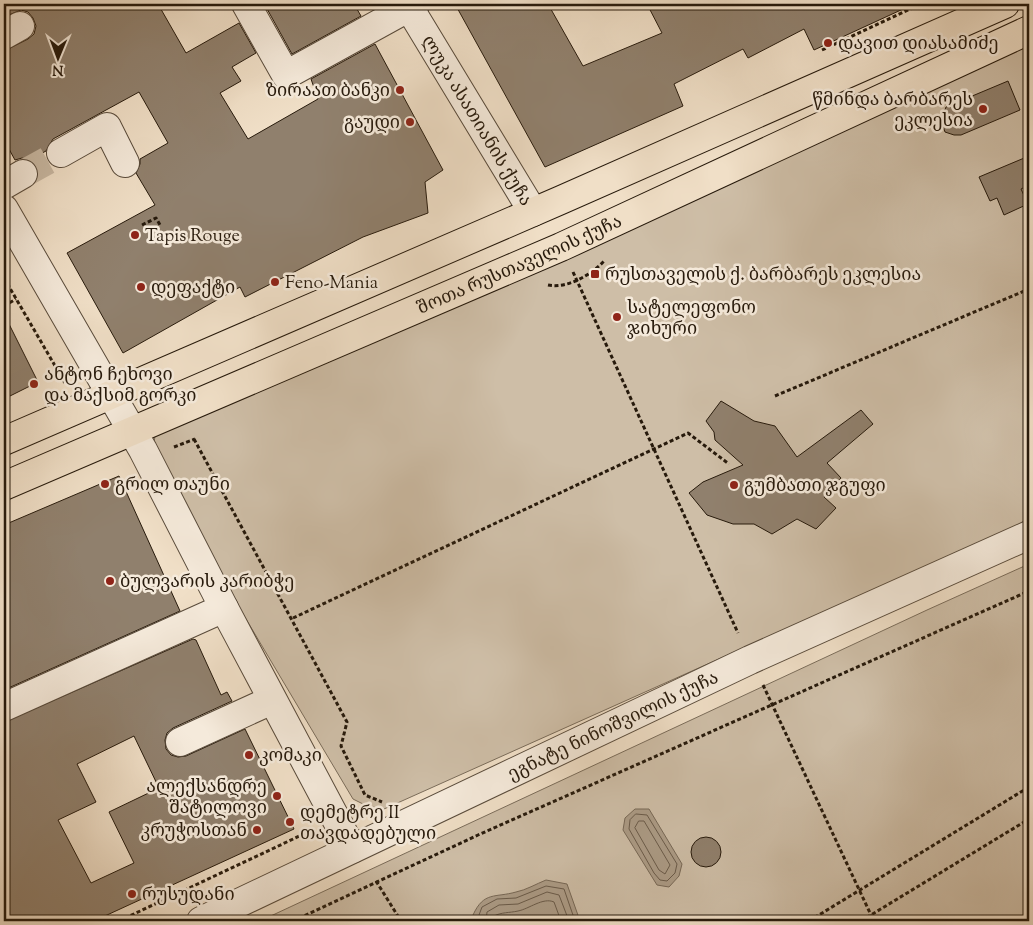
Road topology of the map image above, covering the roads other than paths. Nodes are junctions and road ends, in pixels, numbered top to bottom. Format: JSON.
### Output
{"nodes":[{"id":1,"x":246,"y":4,"type":"edge"},
{"id":2,"x":1005,"y":4,"type":"edge"},
{"id":3,"x":410,"y":5,"type":"edge"},
{"id":4,"x":1029,"y":30,"type":"edge"},
{"id":5,"x":61,"y":153,"type":"tunnel mouth"},
{"id":6,"x":125,"y":163,"type":"dead end"},
{"id":7,"x":4,"y":209,"type":"edge"},
{"id":8,"x":533,"y":212,"type":"junction"},
{"id":9,"x":111,"y":394,"type":"junction"},
{"id":10,"x":130,"y":430,"type":"junction"},
{"id":11,"x":4,"y":441,"type":"edge"},
{"id":12,"x":4,"y":486,"type":"edge"},
{"id":13,"x":1029,"y":535,"type":"edge"},
{"id":14,"x":224,"y":608,"type":"junction"},
{"id":15,"x":272,"y":700,"type":"junction"},
{"id":16,"x":4,"y":707,"type":"edge"},
{"id":17,"x":180,"y":742,"type":"dead end"},
{"id":18,"x":352,"y":849,"type":"junction"},
{"id":19,"x":201,"y":921,"type":"edge"}],
"edges":[{"from":1,"to":3,"type":"street"},
{"from":2,"to":8,"type":"main road"},
{"from":3,"to":8,"type":"street","name":"ლუკა ასათიანის ქუჩა"},
{"from":4,"to":10,"type":"main road","name":"შოთა რუსთაველის ქუჩა"},
{"from":5,"to":6,"type":"street"},
{"from":7,"to":9,"type":"street"},
{"from":8,"to":9,"type":"main road"},
{"from":9,"to":10,"type":"street"},
{"from":9,"to":11,"type":"main road"},
{"from":10,"to":12,"type":"main road","name":"შოთა რუსთაველის ქუჩა"},
{"from":10,"to":14,"type":"street"},
{"from":13,"to":18,"type":"street","name":"ეგნატე ნინოშვილის ქუჩა"},
{"from":14,"to":15,"type":"street"},
{"from":14,"to":16,"type":"street"},
{"from":15,"to":17,"type":"street"},
{"from":15,"to":18,"type":"street"},
{"from":18,"to":19,"type":"street","name":"ეგნატე ნინოშვილის ქუჩა"}]}
